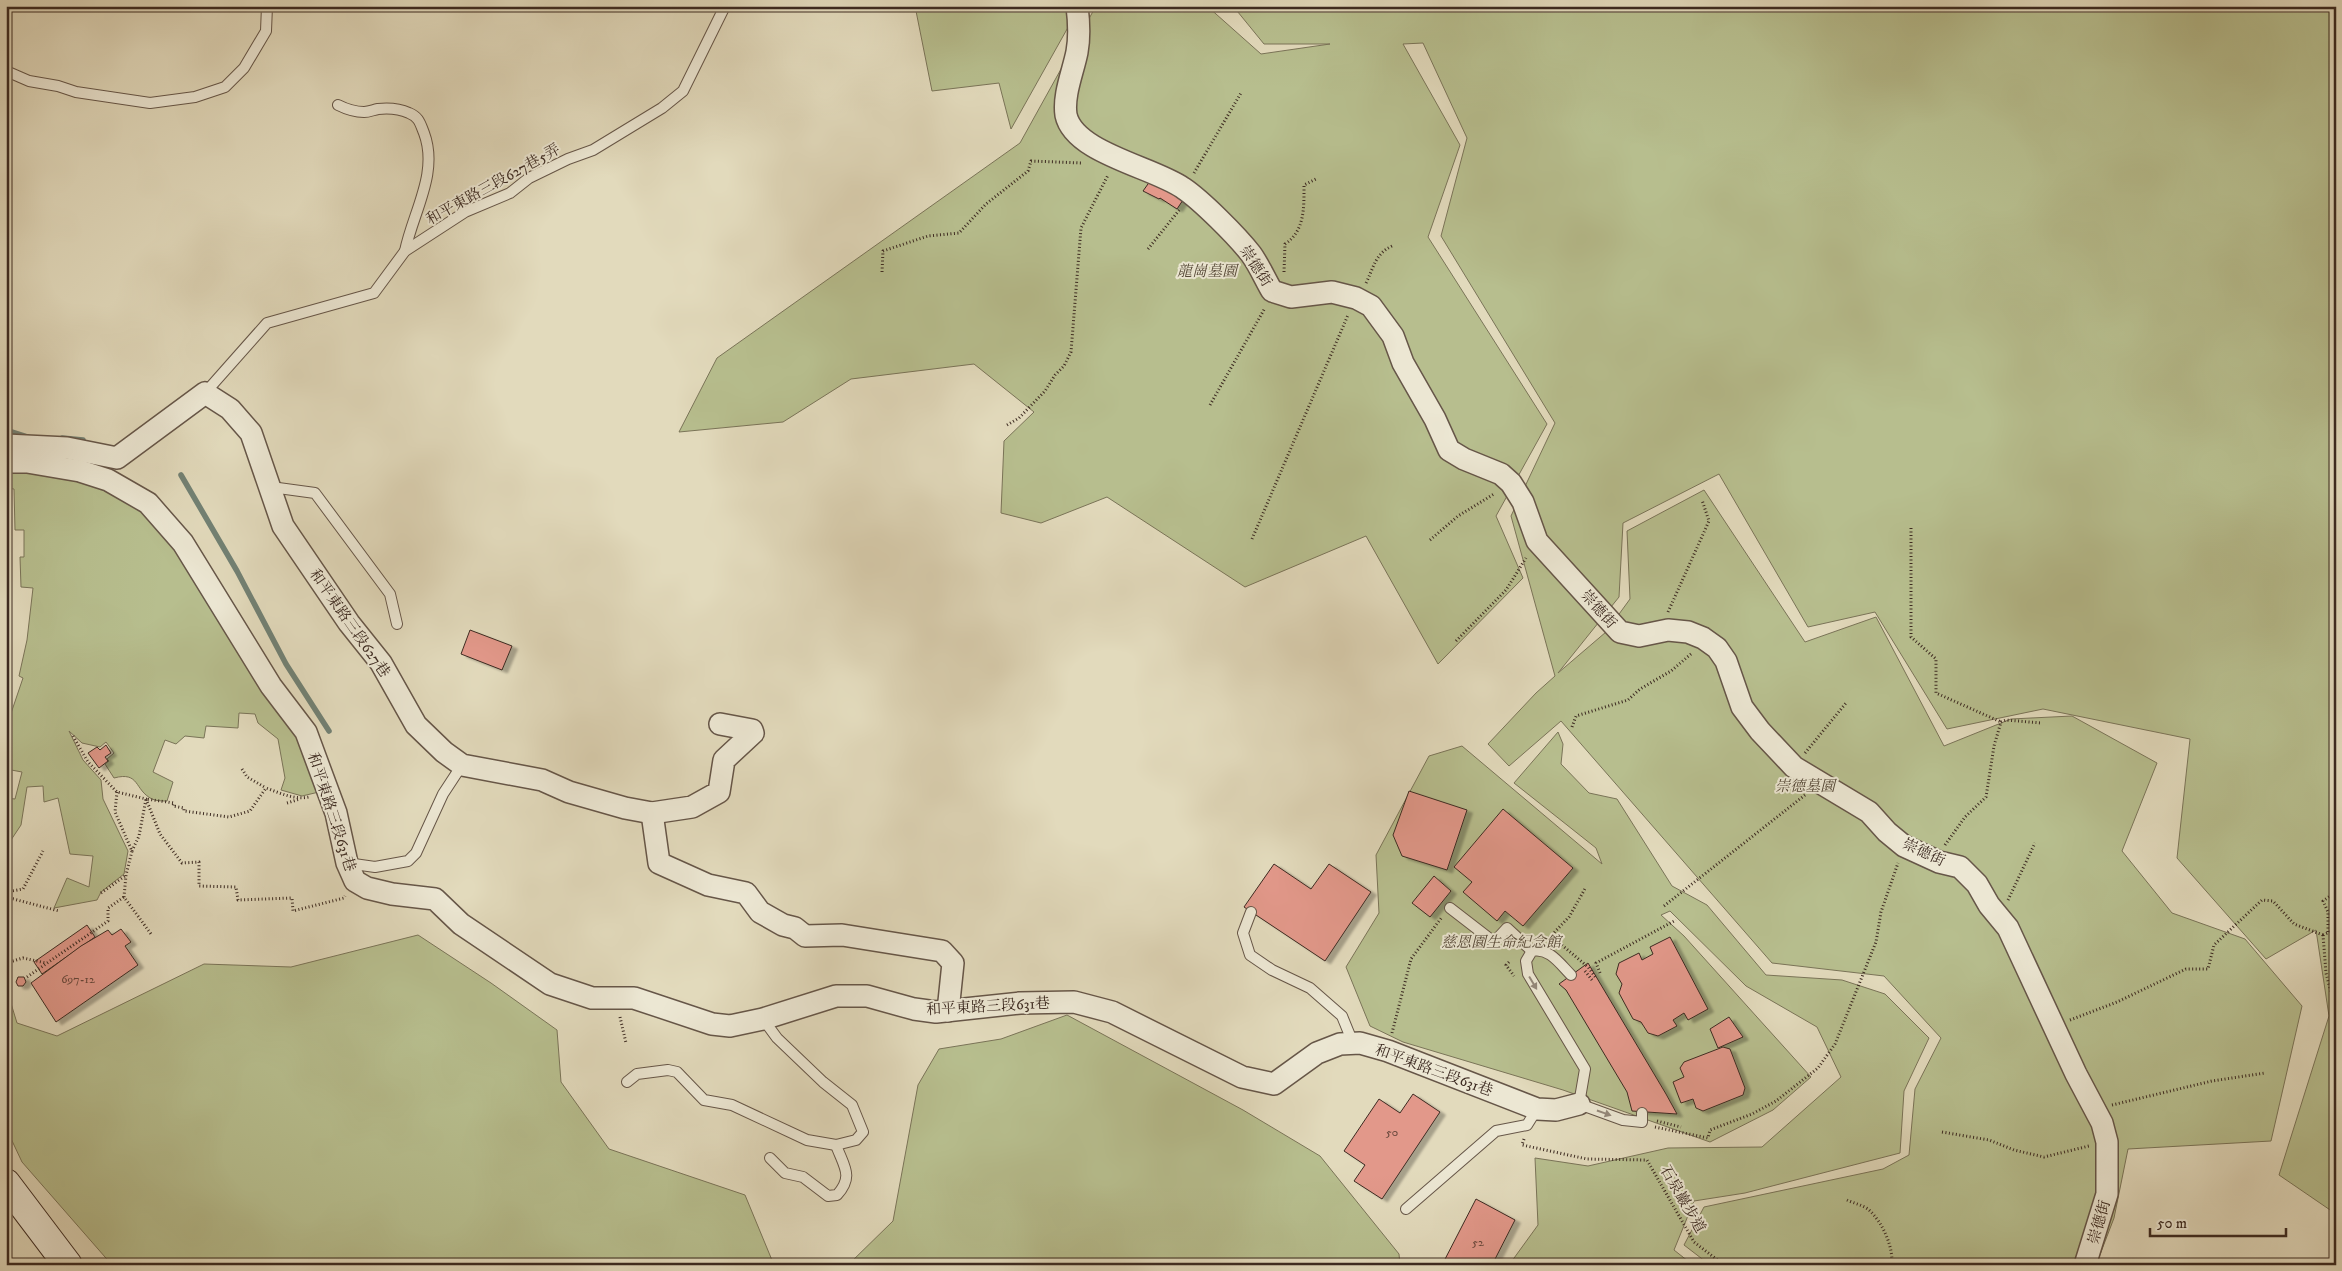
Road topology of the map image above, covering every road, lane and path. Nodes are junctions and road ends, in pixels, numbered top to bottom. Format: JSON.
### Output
{"nodes":[{"id":1,"x":267,"y":6,"type":"edge"},
{"id":2,"x":725,"y":6,"type":"edge"},
{"id":3,"x":1077,"y":6,"type":"edge"},
{"id":4,"x":6,"y":71,"type":"edge"},
{"id":5,"x":1241,"y":93,"type":"dead end"},
{"id":6,"x":338,"y":105,"type":"dead end"},
{"id":7,"x":1090,"y":163,"type":"dead end"},
{"id":8,"x":1111,"y":170,"type":"dead end"},
{"id":9,"x":1316,"y":179,"type":"dead end"},
{"id":10,"x":1187,"y":191,"type":"junction"},
{"id":11,"x":1392,"y":246,"type":"dead end"},
{"id":12,"x":1148,"y":249,"type":"dead end"},
{"id":13,"x":406,"y":251,"type":"junction"},
{"id":14,"x":882,"y":272,"type":"dead end"},
{"id":15,"x":1361,"y":289,"type":"junction"},
{"id":16,"x":1268,"y":300,"type":"junction"},
{"id":17,"x":205,"y":393,"type":"junction"},
{"id":18,"x":1210,"y":405,"type":"dead end"},
{"id":19,"x":1007,"y":425,"type":"dead end"},
{"id":20,"x":6,"y":445,"type":"edge"},
{"id":21,"x":6,"y":462,"type":"edge"},
{"id":22,"x":1511,"y":483,"type":"junction"},
{"id":23,"x":271,"y":487,"type":"junction"},
{"id":24,"x":1702,"y":500,"type":"dead end"},
{"id":25,"x":1911,"y":528,"type":"dead end"},
{"id":26,"x":1252,"y":539,"type":"dead end"},
{"id":27,"x":1430,"y":540,"type":"dead end"},
{"id":28,"x":1537,"y":541,"type":"junction"},
{"id":29,"x":397,"y":624,"type":"dead end"},
{"id":30,"x":1668,"y":630,"type":"junction"},
{"id":31,"x":1703,"y":638,"type":"junction"},
{"id":32,"x":1456,"y":641,"type":"dead end"},
{"id":33,"x":1846,"y":703,"type":"dead end"},
{"id":34,"x":2001,"y":722,"type":"junction"},
{"id":35,"x":2041,"y":723,"type":"dead end"},
{"id":36,"x":720,"y":724,"type":"dead end"},
{"id":37,"x":1572,"y":727,"type":"dead end"},
{"id":38,"x":73,"y":736,"type":"dead end"},
{"id":39,"x":462,"y":766,"type":"junction"},
{"id":40,"x":1794,"y":767,"type":"junction"},
{"id":41,"x":242,"y":769,"type":"dead end"},
{"id":42,"x":1820,"y":783,"type":"junction"},
{"id":43,"x":266,"y":788,"type":"junction"},
{"id":44,"x":117,"y":792,"type":"junction"},
{"id":45,"x":327,"y":793,"type":"junction"},
{"id":46,"x":146,"y":799,"type":"junction"},
{"id":47,"x":301,"y":799,"type":"junction"},
{"id":48,"x":287,"y":803,"type":"dead end"},
{"id":49,"x":652,"y":813,"type":"junction"},
{"id":50,"x":2035,"y":843,"type":"dead end"},
{"id":51,"x":43,"y":851,"type":"dead end"},
{"id":52,"x":132,"y":851,"type":"junction"},
{"id":53,"x":1898,"y":862,"type":"dead end"},
{"id":54,"x":1939,"y":862,"type":"junction"},
{"id":55,"x":351,"y":872,"type":"junction"},
{"id":56,"x":126,"y":875,"type":"junction"},
{"id":57,"x":1586,"y":887,"type":"dead end"},
{"id":58,"x":6,"y":892,"type":"edge"},
{"id":59,"x":2336,"y":892,"type":"edge"},
{"id":60,"x":101,"y":894,"type":"dead end"},
{"id":61,"x":6,"y":897,"type":"edge"},
{"id":62,"x":124,"y":897,"type":"junction"},
{"id":63,"x":1664,"y":906,"type":"dead end"},
{"id":64,"x":1450,"y":908,"type":"joint"},
{"id":65,"x":59,"y":911,"type":"dead end"},
{"id":66,"x":1251,"y":912,"type":"dead end"},
{"id":67,"x":2000,"y":916,"type":"junction"},
{"id":68,"x":1676,"y":920,"type":"dead end"},
{"id":69,"x":2336,"y":929,"type":"edge"},
{"id":70,"x":2328,"y":932,"type":"junction"},
{"id":71,"x":151,"y":934,"type":"dead end"},
{"id":72,"x":2323,"y":935,"type":"junction"},
{"id":73,"x":1545,"y":942,"type":"dead end"},
{"id":74,"x":1532,"y":951,"type":"junction"},
{"id":75,"x":1509,"y":962,"type":"dead end"},
{"id":76,"x":8,"y":963,"type":"edge"},
{"id":77,"x":47,"y":964,"type":"junction"},
{"id":78,"x":1588,"y":967,"type":"dead end"},
{"id":79,"x":1600,"y":973,"type":"dead end"},
{"id":80,"x":1571,"y":975,"type":"dead end"},
{"id":81,"x":27,"y":977,"type":"dead end"},
{"id":82,"x":1596,"y":978,"type":"dead end"},
{"id":83,"x":1513,"y":979,"type":"dead end"},
{"id":84,"x":2336,"y":986,"type":"edge"},
{"id":85,"x":2330,"y":989,"type":"junction"},
{"id":86,"x":948,"y":1011,"type":"junction"},
{"id":87,"x":2336,"y":1012,"type":"edge"},
{"id":88,"x":763,"y":1018,"type":"junction"},
{"id":89,"x":2053,"y":1027,"type":"junction"},
{"id":90,"x":1353,"y":1043,"type":"junction"},
{"id":91,"x":1388,"y":1051,"type":"junction"},
{"id":92,"x":2265,"y":1073,"type":"dead end"},
{"id":93,"x":627,"y":1082,"type":"dead end"},
{"id":94,"x":1579,"y":1104,"type":"junction"},
{"id":95,"x":2095,"y":1110,"type":"junction"},
{"id":96,"x":1642,"y":1113,"type":"dead end"},
{"id":97,"x":1532,"y":1117,"type":"junction"},
{"id":98,"x":1657,"y":1121,"type":"dead end"},
{"id":99,"x":1655,"y":1127,"type":"dead end"},
{"id":100,"x":1681,"y":1127,"type":"dead end"},
{"id":101,"x":1942,"y":1132,"type":"dead end"},
{"id":102,"x":2107,"y":1142,"type":"junction"},
{"id":103,"x":836,"y":1145,"type":"junction"},
{"id":104,"x":770,"y":1158,"type":"dead end"},
{"id":105,"x":6,"y":1183,"type":"edge"},
{"id":106,"x":1846,"y":1200,"type":"dead end"},
{"id":107,"x":1406,"y":1209,"type":"dead end"},
{"id":108,"x":68,"y":1265,"type":"edge"},
{"id":109,"x":1724,"y":1265,"type":"edge"},
{"id":110,"x":1892,"y":1265,"type":"edge"},
{"id":111,"x":2085,"y":1265,"type":"edge"}],
"edges":[{"from":1,"to":4,"type":"lane"},
{"from":2,"to":13,"type":"lane","name":"和平東路三段627巷5弄"},
{"from":3,"to":10,"type":"street","name":"崇德街"},
{"from":5,"to":10,"type":"path"},
{"from":6,"to":13,"type":"lane"},
{"from":7,"to":14,"type":"path"},
{"from":8,"to":19,"type":"path"},
{"from":9,"to":16,"type":"path"},
{"from":10,"to":12,"type":"path"},
{"from":10,"to":16,"type":"street","name":"崇德街"},
{"from":11,"to":15,"type":"path"},
{"from":13,"to":17,"type":"lane","name":"和平東路三段627巷5弄"},
{"from":15,"to":16,"type":"street","name":"崇德街"},
{"from":15,"to":22,"type":"street","name":"崇德街"},
{"from":15,"to":26,"type":"path"},
{"from":16,"to":18,"type":"path"},
{"from":17,"to":20,"type":"street"},
{"from":17,"to":23,"type":"street","name":"和平東路三段627巷"},
{"from":21,"to":45,"type":"street","name":"和平東路三段631巷"},
{"from":22,"to":27,"type":"path"},
{"from":22,"to":28,"type":"street","name":"崇德街"},
{"from":23,"to":29,"type":"lane"},
{"from":23,"to":39,"type":"street","name":"和平東路三段627巷"},
{"from":24,"to":30,"type":"path"},
{"from":25,"to":34,"type":"path"},
{"from":28,"to":30,"type":"street","name":"崇德街"},
{"from":28,"to":32,"type":"path"},
{"from":30,"to":31,"type":"street","name":"崇德街"},
{"from":31,"to":37,"type":"path"},
{"from":31,"to":40,"type":"street","name":"崇德街"},
{"from":33,"to":40,"type":"path"},
{"from":34,"to":35,"type":"path"},
{"from":34,"to":54,"type":"path"},
{"from":36,"to":49,"type":"street","name":"和平東路三段627巷"},
{"from":38,"to":44,"type":"path"},
{"from":39,"to":49,"type":"street","name":"和平東路三段627巷"},
{"from":39,"to":55,"type":"lane"},
{"from":40,"to":42,"type":"street","name":"崇德街"},
{"from":41,"to":43,"type":"path"},
{"from":42,"to":54,"type":"street","name":"崇德街"},
{"from":42,"to":63,"type":"path"},
{"from":43,"to":46,"type":"path"},
{"from":43,"to":47,"type":"path"},
{"from":44,"to":46,"type":"path"},
{"from":44,"to":52,"type":"path"},
{"from":45,"to":47,"type":"path"},
{"from":45,"to":55,"type":"street","name":"和平東路三段631巷"},
{"from":46,"to":52,"type":"path"},
{"from":46,"to":55,"type":"path"},
{"from":47,"to":48,"type":"path"},
{"from":49,"to":86,"type":"street"},
{"from":50,"to":67,"type":"path"},
{"from":51,"to":58,"type":"path"},
{"from":52,"to":56,"type":"path"},
{"from":53,"to":99,"type":"path"},
{"from":54,"to":67,"type":"street","name":"崇德街"},
{"from":55,"to":88,"type":"street","name":"和平東路三段631巷"},
{"from":56,"to":60,"type":"path"},
{"from":56,"to":62,"type":"path"},
{"from":57,"to":73,"type":"path"},
{"from":59,"to":70,"type":"path"},
{"from":61,"to":65,"type":"path"},
{"from":62,"to":71,"type":"path"},
{"from":62,"to":77,"type":"path"},
{"from":64,"to":74,"type":"lane"},
{"from":64,"to":91,"type":"path"},
{"from":66,"to":90,"type":"lane"},
{"from":67,"to":89,"type":"street","name":"崇德街"},
{"from":68,"to":79,"type":"path"},
{"from":69,"to":70,"type":"path"},
{"from":70,"to":72,"type":"path"},
{"from":72,"to":85,"type":"path"},
{"from":72,"to":89,"type":"path"},
{"from":74,"to":80,"type":"lane"},
{"from":74,"to":94,"type":"lane","one_way":true},
{"from":75,"to":83,"type":"path"},
{"from":76,"to":77,"type":"path"},
{"from":77,"to":81,"type":"path"},
{"from":78,"to":82,"type":"path"},
{"from":84,"to":85,"type":"path"},
{"from":85,"to":87,"type":"path"},
{"from":86,"to":88,"type":"street","name":"和平東路三段631巷"},
{"from":86,"to":90,"type":"street","name":"和平東路三段631巷"},
{"from":88,"to":103,"type":"lane"},
{"from":89,"to":95,"type":"street","name":"崇德街"},
{"from":90,"to":91,"type":"street","name":"和平東路三段631巷"},
{"from":91,"to":97,"type":"street","name":"和平東路三段631巷"},
{"from":92,"to":95,"type":"path"},
{"from":93,"to":103,"type":"lane"},
{"from":94,"to":96,"type":"lane","one_way":true},
{"from":94,"to":97,"type":"street","name":"和平東路三段631巷"},
{"from":95,"to":102,"type":"street","name":"崇德街"},
{"from":97,"to":107,"type":"lane"},
{"from":97,"to":109,"type":"path","name":"石泉巖步道"},
{"from":98,"to":100,"type":"path"},
{"from":101,"to":102,"type":"path"},
{"from":102,"to":111,"type":"street","name":"崇德街"},
{"from":103,"to":104,"type":"lane"},
{"from":105,"to":108,"type":"main road"},
{"from":106,"to":110,"type":"path"}]}
